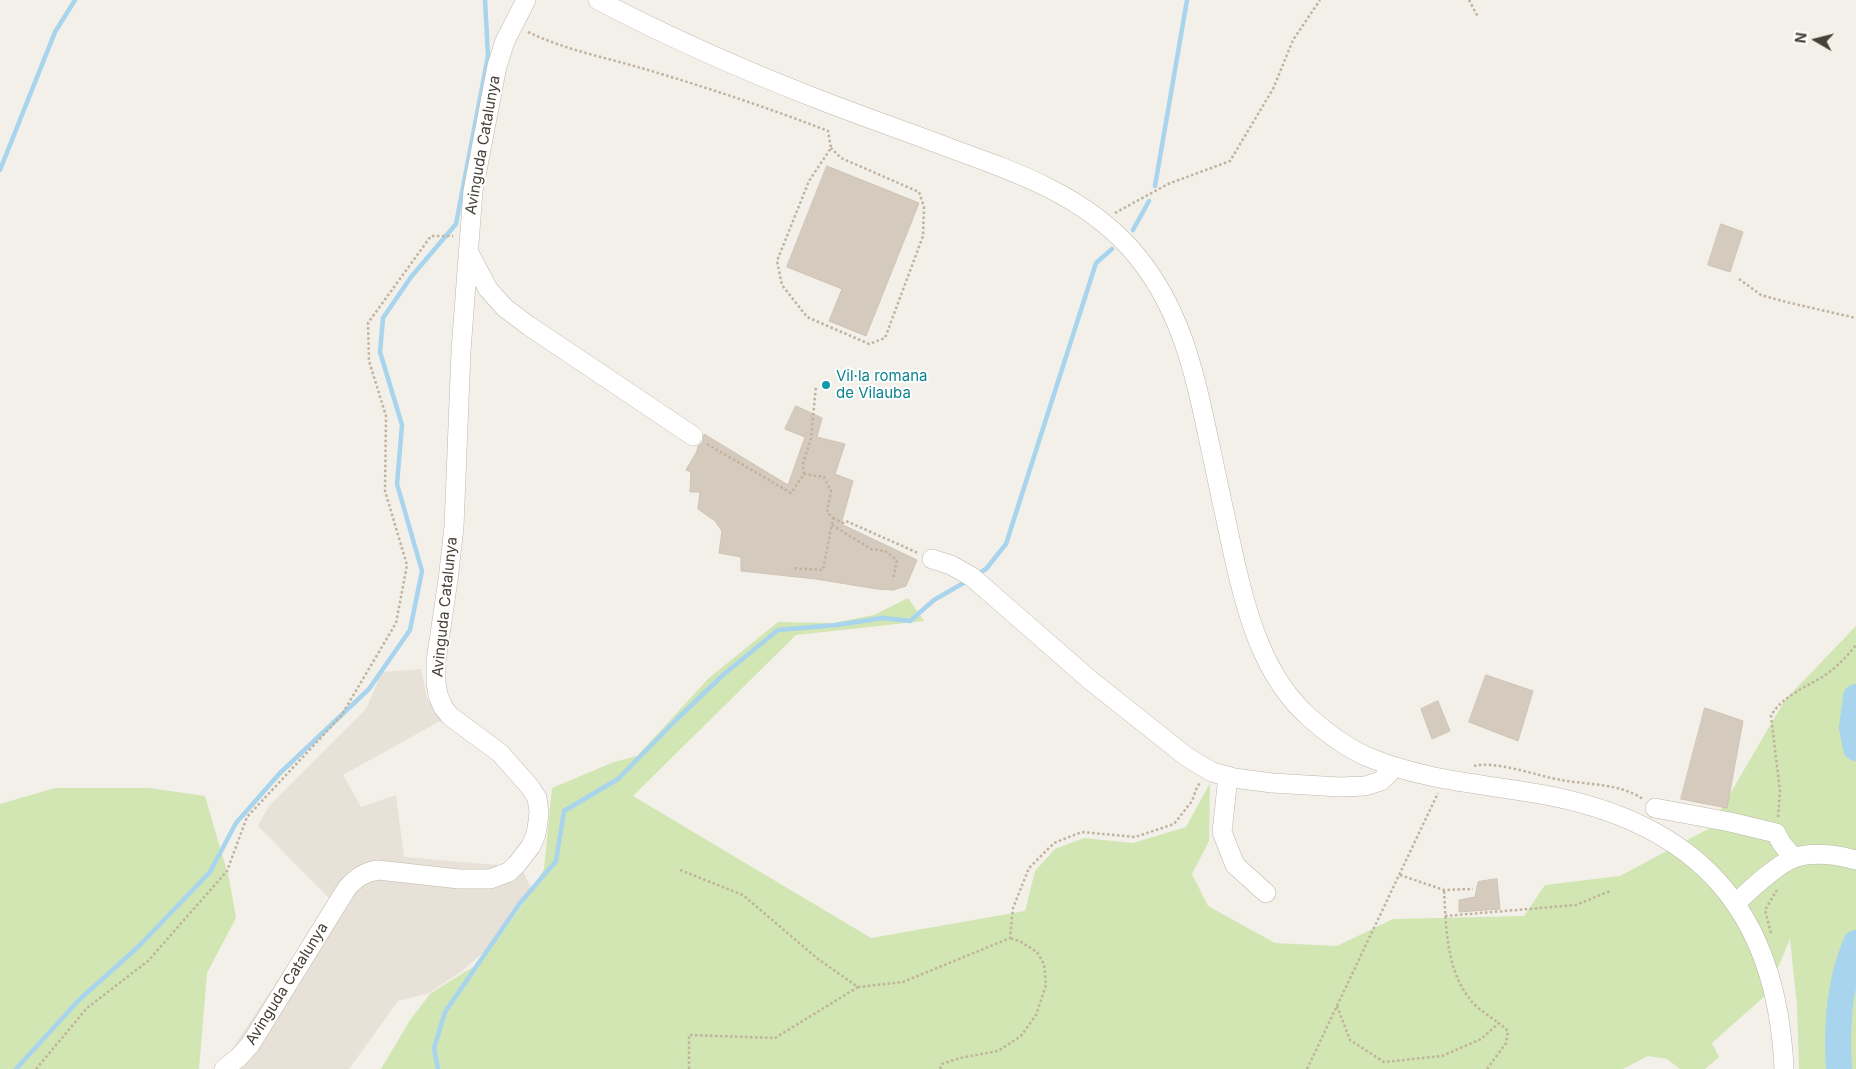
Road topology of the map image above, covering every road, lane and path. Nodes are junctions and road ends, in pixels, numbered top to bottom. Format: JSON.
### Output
{"nodes":[{"id":1,"x":526,"y":0,"type":"edge"},
{"id":2,"x":598,"y":0,"type":"edge"},
{"id":3,"x":1320,"y":0,"type":"edge"},
{"id":4,"x":1469,"y":0,"type":"edge"},
{"id":5,"x":1478,"y":17,"type":"dead end"},
{"id":6,"x":514,"y":24,"type":"junction"},
{"id":7,"x":831,"y":148,"type":"junction"},
{"id":8,"x":1101,"y":221,"type":"junction"},
{"id":9,"x":469,"y":243,"type":"junction"},
{"id":10,"x":1739,"y":279,"type":"dead end"},
{"id":11,"x":1856,"y":318,"type":"edge"},
{"id":12,"x":816,"y":386,"type":"dead end"},
{"id":13,"x":693,"y":436,"type":"joint"},
{"id":14,"x":804,"y":474,"type":"junction"},
{"id":15,"x":833,"y":518,"type":"junction"},
{"id":16,"x":832,"y":525,"type":"junction"},
{"id":17,"x":932,"y":559,"type":"joint"},
{"id":18,"x":792,"y":568,"type":"dead end"},
{"id":19,"x":893,"y":580,"type":"dead end"},
{"id":20,"x":1856,"y":645,"type":"edge"},
{"id":21,"x":1395,"y":766,"type":"junction"},
{"id":22,"x":1220,"y":774,"type":"junction"},
{"id":23,"x":1441,"y":778,"type":"junction"},
{"id":24,"x":1655,"y":808,"type":"dead end"},
{"id":25,"x":1776,"y":833,"type":"junction"},
{"id":26,"x":1794,"y":858,"type":"junction"},
{"id":27,"x":1856,"y":860,"type":"edge"},
{"id":28,"x":680,"y":870,"type":"dead end"},
{"id":29,"x":1400,"y":875,"type":"junction"},
{"id":30,"x":1779,"y":886,"type":"dead end"},
{"id":31,"x":1473,"y":889,"type":"dead end"},
{"id":32,"x":1444,"y":890,"type":"junction"},
{"id":33,"x":1610,"y":891,"type":"dead end"},
{"id":34,"x":1266,"y":893,"type":"dead end"},
{"id":35,"x":1736,"y":903,"type":"junction"},
{"id":36,"x":1446,"y":916,"type":"junction"},
{"id":37,"x":1771,"y":934,"type":"dead end"},
{"id":38,"x":1010,"y":938,"type":"junction"},
{"id":39,"x":858,"y":987,"type":"junction"},
{"id":40,"x":1337,"y":1006,"type":"junction"},
{"id":41,"x":1499,"y":1023,"type":"junction"},
{"id":42,"x":36,"y":1069,"type":"edge"},
{"id":43,"x":224,"y":1069,"type":"edge"},
{"id":44,"x":689,"y":1069,"type":"edge"},
{"id":45,"x":940,"y":1069,"type":"edge"},
{"id":46,"x":1307,"y":1069,"type":"edge"},
{"id":47,"x":1487,"y":1069,"type":"edge"},
{"id":48,"x":1784,"y":1069,"type":"edge"}],
"edges":[{"from":1,"to":6,"type":"street","name":"Avinguda Catalunya"},
{"from":2,"to":8,"type":"street"},
{"from":3,"to":8,"type":"path"},
{"from":4,"to":5,"type":"path"},
{"from":6,"to":7,"type":"path"},
{"from":6,"to":9,"type":"street","name":"Avinguda Catalunya"},
{"from":7,"to":7,"type":"path"},
{"from":8,"to":21,"type":"street"},
{"from":9,"to":13,"type":"street"},
{"from":9,"to":42,"type":"path"},
{"from":9,"to":43,"type":"street","name":"Avinguda Catalunya"},
{"from":10,"to":11,"type":"path"},
{"from":12,"to":14,"type":"path"},
{"from":13,"to":14,"type":"path"},
{"from":14,"to":15,"type":"path"},
{"from":15,"to":16,"type":"path"},
{"from":15,"to":17,"type":"path"},
{"from":16,"to":18,"type":"path"},
{"from":16,"to":19,"type":"path"},
{"from":17,"to":22,"type":"street"},
{"from":20,"to":25,"type":"path"},
{"from":21,"to":22,"type":"street"},
{"from":21,"to":23,"type":"street"},
{"from":22,"to":34,"type":"street"},
{"from":22,"to":38,"type":"path"},
{"from":23,"to":29,"type":"path"},
{"from":23,"to":35,"type":"street"},
{"from":24,"to":25,"type":"street"},
{"from":25,"to":26,"type":"street"},
{"from":26,"to":27,"type":"street"},
{"from":26,"to":35,"type":"street"},
{"from":28,"to":39,"type":"path"},
{"from":29,"to":32,"type":"path"},
{"from":29,"to":40,"type":"path"},
{"from":30,"to":37,"type":"path"},
{"from":31,"to":32,"type":"path"},
{"from":32,"to":36,"type":"path"},
{"from":33,"to":36,"type":"path"},
{"from":35,"to":48,"type":"street"},
{"from":36,"to":41,"type":"path"},
{"from":38,"to":39,"type":"path"},
{"from":38,"to":45,"type":"path"},
{"from":39,"to":44,"type":"path"},
{"from":40,"to":41,"type":"path"},
{"from":40,"to":46,"type":"path"},
{"from":41,"to":47,"type":"path"}]}
